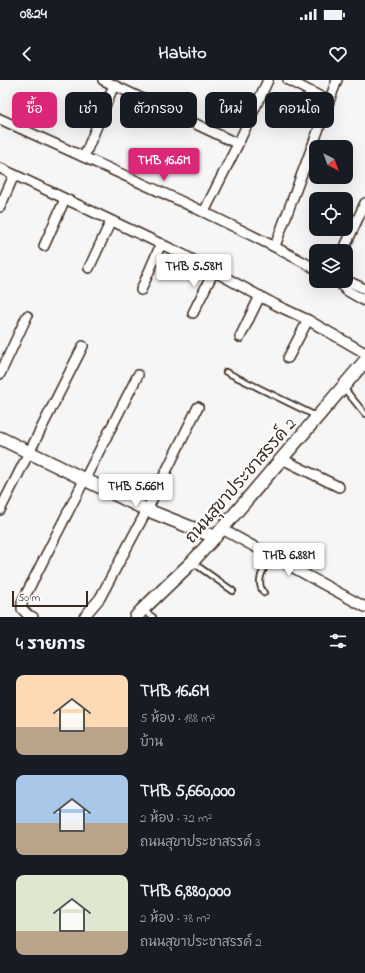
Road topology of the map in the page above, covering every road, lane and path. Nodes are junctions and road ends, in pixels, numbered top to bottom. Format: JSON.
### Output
{"nodes":[{"id":1,"x":103,"y":80,"type":"edge"},
{"id":2,"x":268,"y":80,"type":"edge"},
{"id":3,"x":288,"y":80,"type":"edge"},
{"id":4,"x":337,"y":80,"type":"edge"},
{"id":5,"x":114,"y":85,"type":"junction"},
{"id":6,"x":311,"y":92,"type":"edge"},
{"id":7,"x":332,"y":92,"type":"edge"},
{"id":8,"x":0,"y":119,"type":"edge"},
{"id":9,"x":319,"y":128,"type":"edge"},
{"id":10,"x":238,"y":144,"type":"junction"},
{"id":11,"x":84,"y":157,"type":"junction"},
{"id":12,"x":0,"y":168,"type":"edge"},
{"id":13,"x":14,"y":175,"type":"junction"},
{"id":14,"x":65,"y":199,"type":"junction"},
{"id":15,"x":365,"y":202,"type":"edge"},
{"id":16,"x":0,"y":207,"type":"edge"},
{"id":17,"x":204,"y":212,"type":"junction"},
{"id":18,"x":111,"y":221,"type":"junction"},
{"id":19,"x":161,"y":244,"type":"junction"},
{"id":20,"x":346,"y":244,"type":"edge"},
{"id":21,"x":44,"y":246,"type":"dead end"},
{"id":22,"x":275,"y":246,"type":"junction"},
{"id":23,"x":309,"y":265,"type":"edge"},
{"id":24,"x":90,"y":268,"type":"dead end"},
{"id":25,"x":214,"y":272,"type":"junction"},
{"id":26,"x":353,"y":283,"type":"edge"},
{"id":27,"x":344,"y":288,"type":"edge"},
{"id":28,"x":365,"y":289,"type":"edge"},
{"id":29,"x":141,"y":290,"type":"dead end"},
{"id":30,"x":260,"y":296,"type":"junction"},
{"id":31,"x":365,"y":301,"type":"edge"},
{"id":32,"x":193,"y":313,"type":"dead end"},
{"id":33,"x":27,"y":316,"type":"dead end"},
{"id":34,"x":308,"y":320,"type":"junction"},
{"id":35,"x":240,"y":337,"type":"dead end"},
{"id":36,"x":83,"y":346,"type":"dead end"},
{"id":37,"x":365,"y":353,"type":"edge"},
{"id":38,"x":288,"y":358,"type":"dead end"},
{"id":39,"x":365,"y":361,"type":"edge"},
{"id":40,"x":226,"y":372,"type":"dead end"},
{"id":41,"x":0,"y":374,"type":"edge"},
{"id":42,"x":138,"y":375,"type":"dead end"},
{"id":43,"x":343,"y":387,"type":"junction"},
{"id":44,"x":198,"y":407,"type":"dead end"},
{"id":45,"x":365,"y":414,"type":"edge"},
{"id":46,"x":318,"y":417,"type":"junction"},
{"id":47,"x":0,"y":438,"type":"edge"},
{"id":48,"x":30,"y":452,"type":"junction"},
{"id":49,"x":282,"y":459,"type":"junction"},
{"id":50,"x":85,"y":479,"type":"junction"},
{"id":51,"x":339,"y":487,"type":"dead end"},
{"id":52,"x":0,"y":510,"type":"edge"},
{"id":53,"x":147,"y":510,"type":"junction"},
{"id":54,"x":219,"y":533,"type":"junction"},
{"id":55,"x":271,"y":556,"type":"junction"},
{"id":56,"x":192,"y":562,"type":"junction"},
{"id":57,"x":233,"y":591,"type":"dead end"},
{"id":58,"x":264,"y":593,"type":"dead end"},
{"id":59,"x":365,"y":607,"type":"edge"},
{"id":60,"x":139,"y":614,"type":"edge"},
{"id":61,"x":33,"y":617,"type":"edge"},
{"id":62,"x":84,"y":617,"type":"edge"},
{"id":63,"x":153,"y":617,"type":"edge"}],
"edges":[{"from":1,"to":5,"type":"street"},
{"from":2,"to":10,"type":"street"},
{"from":3,"to":6,"type":"street"},
{"from":4,"to":7,"type":"street"},
{"from":5,"to":10,"type":"street"},
{"from":5,"to":11,"type":"street"},
{"from":8,"to":11,"type":"street"},
{"from":9,"to":22,"type":"street"},
{"from":10,"to":17,"type":"street"},
{"from":11,"to":17,"type":"street"},
{"from":12,"to":13,"type":"street"},
{"from":13,"to":14,"type":"street"},
{"from":13,"to":16,"type":"street"},
{"from":14,"to":18,"type":"street"},
{"from":14,"to":21,"type":"street"},
{"from":15,"to":20,"type":"street"},
{"from":17,"to":22,"type":"street"},
{"from":18,"to":19,"type":"street"},
{"from":18,"to":24,"type":"street"},
{"from":19,"to":25,"type":"street"},
{"from":19,"to":29,"type":"street"},
{"from":22,"to":23,"type":"street"},
{"from":25,"to":30,"type":"street"},
{"from":25,"to":32,"type":"street"},
{"from":26,"to":28,"type":"street"},
{"from":27,"to":31,"type":"street"},
{"from":30,"to":34,"type":"street"},
{"from":30,"to":35,"type":"street"},
{"from":33,"to":41,"type":"street"},
{"from":34,"to":37,"type":"street"},
{"from":34,"to":38,"type":"street"},
{"from":36,"to":48,"type":"street"},
{"from":39,"to":43,"type":"street","name":"ถนนสุขาประชาสรรค์ 2"},
{"from":40,"to":46,"type":"lane"},
{"from":42,"to":50,"type":"street"},
{"from":43,"to":45,"type":"lane"},
{"from":43,"to":46,"type":"street","name":"ถนนสุขาประชาสรรค์ 2"},
{"from":44,"to":53,"type":"street"},
{"from":46,"to":49,"type":"street","name":"ถนนสุขาประชาสรรค์ 2"},
{"from":47,"to":48,"type":"street"},
{"from":48,"to":50,"type":"street"},
{"from":48,"to":52,"type":"street"},
{"from":49,"to":51,"type":"street"},
{"from":49,"to":54,"type":"street","name":"ถนนสุขาประชาสรรค์ 2"},
{"from":50,"to":53,"type":"street"},
{"from":50,"to":61,"type":"street"},
{"from":53,"to":54,"type":"street"},
{"from":53,"to":62,"type":"street"},
{"from":54,"to":55,"type":"street"},
{"from":54,"to":56,"type":"street","name":"ถนนสุขาประชาสรรค์ 2"},
{"from":55,"to":58,"type":"lane"},
{"from":55,"to":59,"type":"street"},
{"from":56,"to":57,"type":"lane"},
{"from":56,"to":60,"type":"street","name":"ถนนสุขาประชาสรรค์ 2"},
{"from":60,"to":63,"type":"lane"}]}
